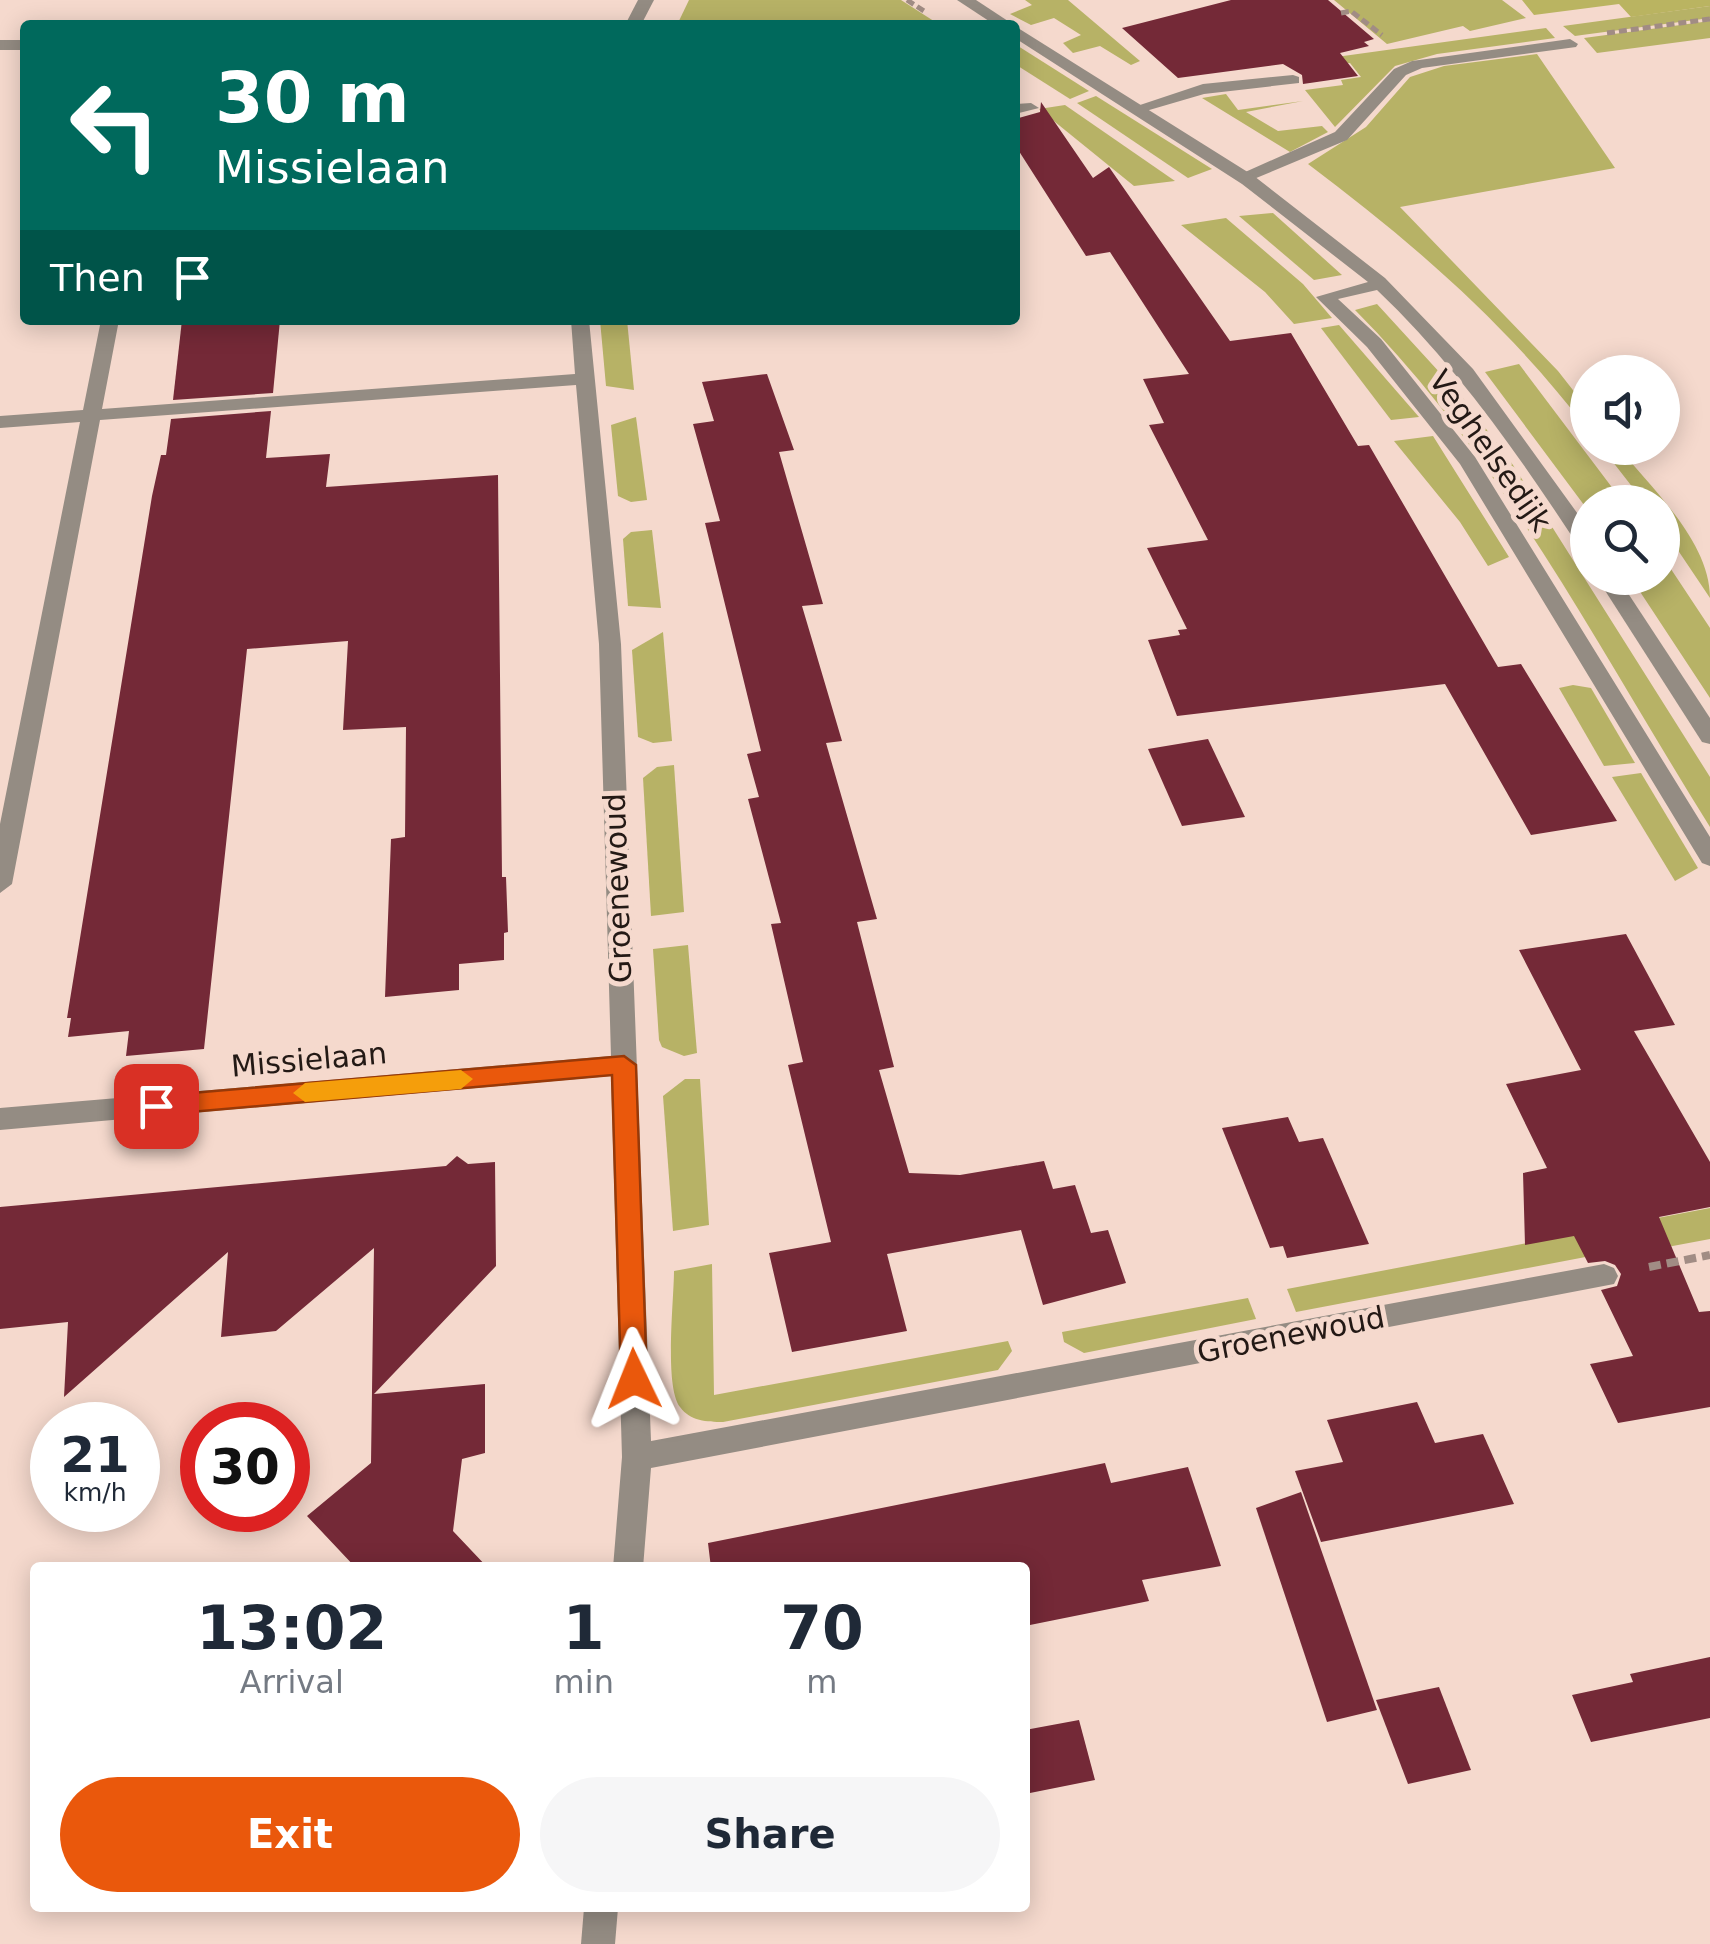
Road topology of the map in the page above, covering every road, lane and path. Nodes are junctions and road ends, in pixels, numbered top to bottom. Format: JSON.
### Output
{"nodes":[{"id":1,"x":965,"y":0,"type":"edge"},
{"id":2,"x":998,"y":20,"type":"edge"},
{"id":3,"x":1710,"y":20,"type":"edge"},
{"id":4,"x":1020,"y":34,"type":"edge"},
{"id":5,"x":1570,"y":44,"type":"joint"},
{"id":6,"x":1293,"y":80,"type":"dead end"},
{"id":7,"x":1139,"y":108,"type":"junction"},
{"id":8,"x":1243,"y":177,"type":"junction"},
{"id":9,"x":1381,"y":284,"type":"junction"},
{"id":10,"x":109,"y":325,"type":"edge"},
{"id":11,"x":580,"y":325,"type":"edge"},
{"id":12,"x":584,"y":379,"type":"junction"},
{"id":13,"x":92,"y":415,"type":"junction"},
{"id":14,"x":0,"y":422,"type":"edge"},
{"id":15,"x":1570,"y":517,"type":"edge"},
{"id":16,"x":1619,"y":595,"type":"edge"},
{"id":17,"x":1710,"y":736,"type":"edge"},
{"id":18,"x":1710,"y":857,"type":"edge"},
{"id":19,"x":0,"y":884,"type":"edge"},
{"id":20,"x":624,"y":1065,"type":"junction"},
{"id":21,"x":0,"y":1120,"type":"edge"},
{"id":22,"x":1710,"y":1255,"type":"edge"},
{"id":23,"x":1604,"y":1276,"type":"joint"},
{"id":24,"x":637,"y":1457,"type":"junction"},
{"id":25,"x":628,"y":1562,"type":"edge"},
{"id":26,"x":601,"y":1912,"type":"edge"},
{"id":27,"x":598,"y":1944,"type":"edge"}],
"edges":[{"from":1,"to":2,"type":"street"},
{"from":3,"to":5,"type":"path"},
{"from":4,"to":7,"type":"street","name":"Veghelsedijk"},
{"from":5,"to":8,"type":"street"},
{"from":6,"to":7,"type":"street"},
{"from":7,"to":8,"type":"street","name":"Veghelsedijk"},
{"from":8,"to":9,"type":"street","name":"Veghelsedijk"},
{"from":9,"to":15,"type":"street","name":"Veghelsedijk"},
{"from":9,"to":18,"type":"street","name":"Veghelsedijk"},
{"from":10,"to":13,"type":"street"},
{"from":11,"to":12,"type":"street","name":"Groenewoud"},
{"from":12,"to":13,"type":"street"},
{"from":12,"to":20,"type":"street","name":"Groenewoud"},
{"from":13,"to":14,"type":"street"},
{"from":13,"to":19,"type":"street"},
{"from":16,"to":17,"type":"street"},
{"from":20,"to":21,"type":"street","name":"Missielaan"},
{"from":20,"to":24,"type":"street","name":"Groenewoud"},
{"from":22,"to":23,"type":"path"},
{"from":23,"to":24,"type":"street","name":"Groenewoud"},
{"from":24,"to":25,"type":"street","name":"Groenewoud"},
{"from":26,"to":27,"type":"street"}]}
